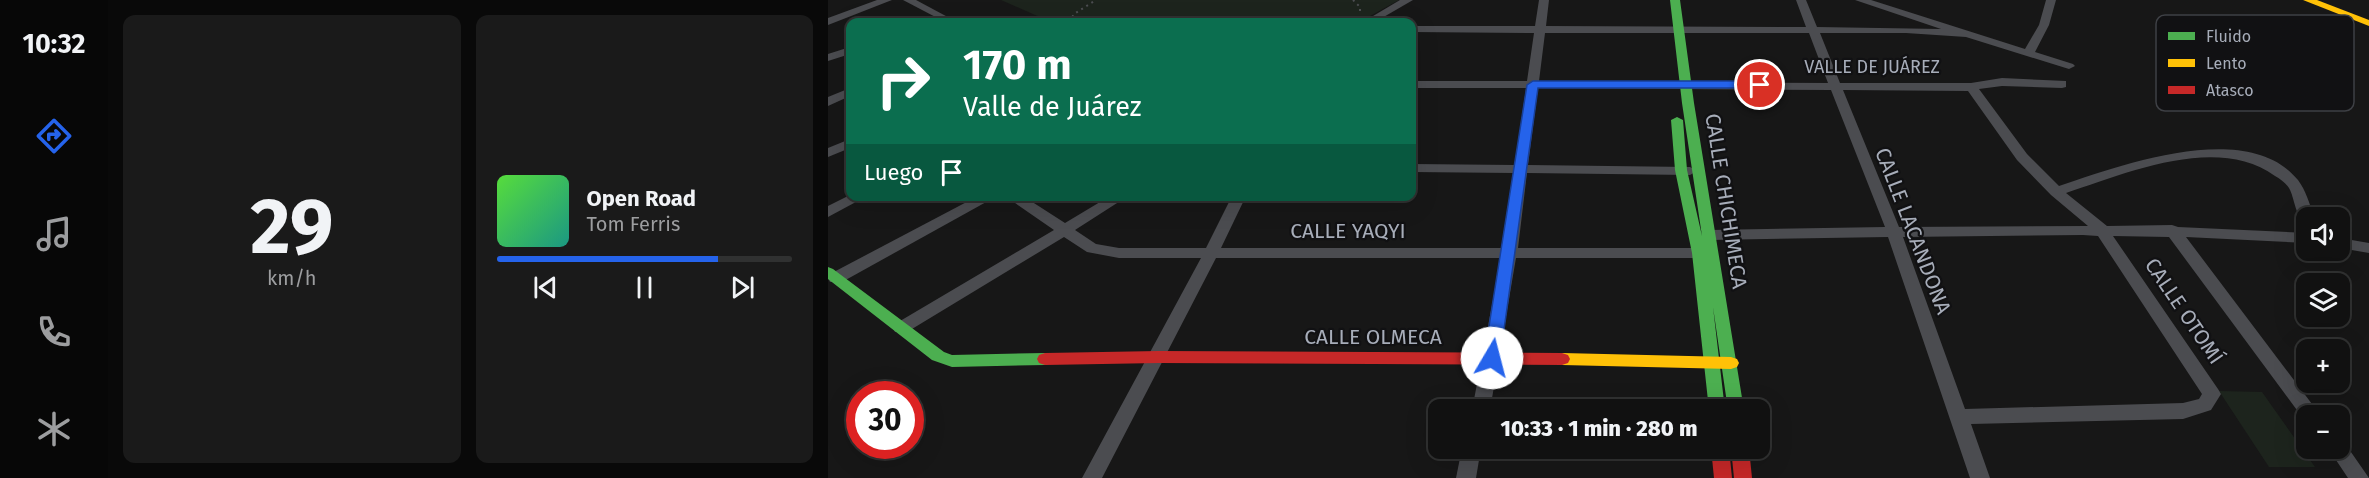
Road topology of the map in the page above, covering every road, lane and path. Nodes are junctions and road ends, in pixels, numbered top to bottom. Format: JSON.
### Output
{"nodes":[{"id":1,"x":887,"y":0,"type":"edge"},
{"id":2,"x":908,"y":0,"type":"edge"},
{"id":3,"x":1096,"y":0,"type":"edge"},
{"id":4,"x":1353,"y":0,"type":"edge"},
{"id":5,"x":1408,"y":0,"type":"edge"},
{"id":6,"x":1544,"y":0,"type":"edge"},
{"id":7,"x":1662,"y":0,"type":"edge"},
{"id":8,"x":1675,"y":0,"type":"edge"},
{"id":9,"x":1801,"y":0,"type":"edge"},
{"id":10,"x":1860,"y":0,"type":"edge"},
{"id":11,"x":2051,"y":0,"type":"edge"},
{"id":12,"x":2308,"y":0,"type":"edge"},
{"id":13,"x":2343,"y":0,"type":"edge"},
{"id":14,"x":2369,"y":9,"type":"edge"},
{"id":15,"x":1912,"y":12,"type":"junction"},
{"id":16,"x":2348,"y":15,"type":"edge"},
{"id":17,"x":939,"y":16,"type":"junction"},
{"id":18,"x":2354,"y":17,"type":"edge"},
{"id":19,"x":933,"y":18,"type":"edge"},
{"id":20,"x":943,"y":18,"type":"edge"},
{"id":21,"x":1072,"y":18,"type":"edge"},
{"id":22,"x":1364,"y":18,"type":"edge"},
{"id":23,"x":1366,"y":18,"type":"edge"},
{"id":24,"x":828,"y":22,"type":"edge"},
{"id":25,"x":2369,"y":23,"type":"edge"},
{"id":26,"x":1540,"y":28,"type":"junction"},
{"id":27,"x":1416,"y":29,"type":"edge"},
{"id":28,"x":1672,"y":30,"type":"junction"},
{"id":29,"x":1811,"y":30,"type":"junction"},
{"id":30,"x":1906,"y":30,"type":"junction"},
{"id":31,"x":1965,"y":34,"type":"junction"},
{"id":32,"x":846,"y":51,"type":"edge"},
{"id":33,"x":2029,"y":52,"type":"junction"},
{"id":34,"x":828,"y":58,"type":"edge"},
{"id":35,"x":2069,"y":66,"type":"dead end"},
{"id":36,"x":1416,"y":84,"type":"edge"},
{"id":37,"x":1680,"y":84,"type":"junction"},
{"id":38,"x":2062,"y":84,"type":"dead end"},
{"id":39,"x":1533,"y":85,"type":"junction"},
{"id":40,"x":1833,"y":85,"type":"junction"},
{"id":41,"x":1971,"y":87,"type":"junction"},
{"id":42,"x":846,"y":94,"type":"edge"},
{"id":43,"x":828,"y":102,"type":"edge"},
{"id":44,"x":846,"y":145,"type":"edge"},
{"id":45,"x":828,"y":153,"type":"edge"},
{"id":46,"x":1416,"y":168,"type":"edge"},
{"id":47,"x":1521,"y":168,"type":"junction"},
{"id":48,"x":1681,"y":170,"type":"junction"},
{"id":49,"x":1697,"y":171,"type":"junction"},
{"id":50,"x":2056,"y":192,"type":"junction"},
{"id":51,"x":850,"y":201,"type":"edge"},
{"id":52,"x":980,"y":201,"type":"edge"},
{"id":53,"x":1020,"y":201,"type":"edge"},
{"id":54,"x":1113,"y":201,"type":"edge"},
{"id":55,"x":1236,"y":201,"type":"edge"},
{"id":56,"x":2303,"y":207,"type":"edge"},
{"id":57,"x":828,"y":212,"type":"edge"},
{"id":58,"x":2102,"y":229,"type":"junction"},
{"id":59,"x":2172,"y":230,"type":"junction"},
{"id":60,"x":1065,"y":231,"type":"junction"},
{"id":61,"x":1894,"y":232,"type":"junction"},
{"id":62,"x":1710,"y":235,"type":"junction"},
{"id":63,"x":2296,"y":237,"type":"edge"},
{"id":64,"x":2350,"y":245,"type":"edge"},
{"id":65,"x":2369,"y":248,"type":"edge"},
{"id":66,"x":1210,"y":252,"type":"junction"},
{"id":67,"x":1508,"y":253,"type":"junction"},
{"id":68,"x":1699,"y":253,"type":"junction"},
{"id":69,"x":832,"y":275,"type":"edge"},
{"id":70,"x":901,"y":328,"type":"junction"},
{"id":71,"x":1159,"y":357,"type":"junction"},
{"id":72,"x":1492,"y":358,"type":"junction"},
{"id":73,"x":1713,"y":363,"type":"junction"},
{"id":74,"x":1731,"y":363,"type":"junction"},
{"id":75,"x":1483,"y":399,"type":"edge"},
{"id":76,"x":1716,"y":399,"type":"edge"},
{"id":77,"x":1735,"y":399,"type":"edge"},
{"id":78,"x":2304,"y":405,"type":"edge"},
{"id":79,"x":1959,"y":417,"type":"junction"},
{"id":80,"x":1470,"y":459,"type":"edge"},
{"id":81,"x":1721,"y":459,"type":"edge"},
{"id":82,"x":1741,"y":459,"type":"edge"},
{"id":83,"x":2345,"y":459,"type":"edge"},
{"id":84,"x":1092,"y":478,"type":"edge"},
{"id":85,"x":1466,"y":478,"type":"edge"},
{"id":86,"x":1723,"y":478,"type":"edge"},
{"id":87,"x":1743,"y":478,"type":"edge"},
{"id":88,"x":1980,"y":478,"type":"edge"},
{"id":89,"x":2359,"y":478,"type":"edge"}],
"edges":[{"from":1,"to":24,"type":"street"},
{"from":2,"to":17,"type":"street"},
{"from":3,"to":21,"type":"path"},
{"from":4,"to":22,"type":"path"},
{"from":5,"to":23,"type":"street"},
{"from":6,"to":26,"type":"street"},
{"from":7,"to":28,"type":"main road","name":"CALLE CHICHIMECA"},
{"from":8,"to":28,"type":"main road","name":"CALLE CHICHIMECA"},
{"from":9,"to":29,"type":"street","name":"CALLE LACANDONA"},
{"from":10,"to":15,"type":"street"},
{"from":11,"to":33,"type":"street"},
{"from":12,"to":16,"type":"main road"},
{"from":13,"to":14,"type":"main road"},
{"from":15,"to":30,"type":"street"},
{"from":15,"to":31,"type":"street"},
{"from":17,"to":19,"type":"street"},
{"from":17,"to":20,"type":"street"},
{"from":18,"to":25,"type":"main road"},
{"from":26,"to":27,"type":"street"},
{"from":26,"to":28,"type":"street"},
{"from":26,"to":39,"type":"street"},
{"from":28,"to":29,"type":"street"},
{"from":28,"to":37,"type":"main road","name":"CALLE CHICHIMECA"},
{"from":29,"to":30,"type":"street"},
{"from":29,"to":40,"type":"street","name":"CALLE LACANDONA"},
{"from":30,"to":31,"type":"street"},
{"from":31,"to":33,"type":"street"},
{"from":32,"to":34,"type":"street"},
{"from":33,"to":35,"type":"street"},
{"from":36,"to":39,"type":"street","name":"VALLE DE JUÁREZ"},
{"from":37,"to":39,"type":"street","name":"VALLE DE JUÁREZ"},
{"from":37,"to":40,"type":"street","name":"VALLE DE JUÁREZ"},
{"from":37,"to":48,"type":"main road","name":"CALLE CHICHIMECA"},
{"from":37,"to":49,"type":"main road","name":"CALLE CHICHIMECA"},
{"from":38,"to":41,"type":"street","name":"VALLE DE JUÁREZ"},
{"from":39,"to":47,"type":"street"},
{"from":40,"to":41,"type":"street","name":"VALLE DE JUÁREZ"},
{"from":40,"to":61,"type":"street","name":"CALLE LACANDONA"},
{"from":41,"to":50,"type":"street","name":"CALLE OTOMÍ"},
{"from":42,"to":43,"type":"street"},
{"from":44,"to":45,"type":"street"},
{"from":46,"to":47,"type":"street"},
{"from":47,"to":48,"type":"street"},
{"from":47,"to":67,"type":"street"},
{"from":48,"to":49,"type":"street"},
{"from":48,"to":68,"type":"main road","name":"CALLE CHICHIMECA"},
{"from":49,"to":62,"type":"main road","name":"CALLE CHICHIMECA"},
{"from":50,"to":56,"type":"street"},
{"from":50,"to":58,"type":"street","name":"CALLE OTOMÍ"},
{"from":51,"to":57,"type":"street"},
{"from":52,"to":69,"type":"street"},
{"from":53,"to":60,"type":"street","name":"CALLE YAQYI"},
{"from":54,"to":60,"type":"street"},
{"from":55,"to":66,"type":"street"},
{"from":58,"to":59,"type":"street"},
{"from":58,"to":61,"type":"street"},
{"from":58,"to":79,"type":"street","name":"CALLE OTOMÍ"},
{"from":59,"to":63,"type":"street"},
{"from":59,"to":78,"type":"street"},
{"from":60,"to":66,"type":"street","name":"CALLE YAQYI"},
{"from":60,"to":70,"type":"street"},
{"from":61,"to":62,"type":"street"},
{"from":61,"to":79,"type":"street","name":"CALLE LACANDONA"},
{"from":62,"to":74,"type":"main road","name":"CALLE CHICHIMECA"},
{"from":64,"to":65,"type":"street"},
{"from":66,"to":67,"type":"street","name":"CALLE YAQYI"},
{"from":66,"to":71,"type":"street"},
{"from":67,"to":68,"type":"street","name":"CALLE YAQYI"},
{"from":67,"to":72,"type":"street"},
{"from":68,"to":73,"type":"main road","name":"CALLE CHICHIMECA"},
{"from":69,"to":70,"type":"main road","name":"CALLE OLMECA"},
{"from":70,"to":71,"type":"main road","name":"CALLE OLMECA"},
{"from":71,"to":72,"type":"main road","name":"CALLE OLMECA"},
{"from":71,"to":84,"type":"street"},
{"from":72,"to":73,"type":"main road","name":"CALLE OLMECA"},
{"from":72,"to":75,"type":"street"},
{"from":73,"to":74,"type":"main road","name":"CALLE OLMECA"},
{"from":73,"to":76,"type":"main road","name":"CALLE CHICHIMECA"},
{"from":74,"to":77,"type":"main road","name":"CALLE CHICHIMECA"},
{"from":79,"to":88,"type":"street","name":"CALLE LACANDONA"},
{"from":80,"to":85,"type":"street"},
{"from":81,"to":86,"type":"main road"},
{"from":82,"to":87,"type":"main road"},
{"from":83,"to":89,"type":"street"}]}
